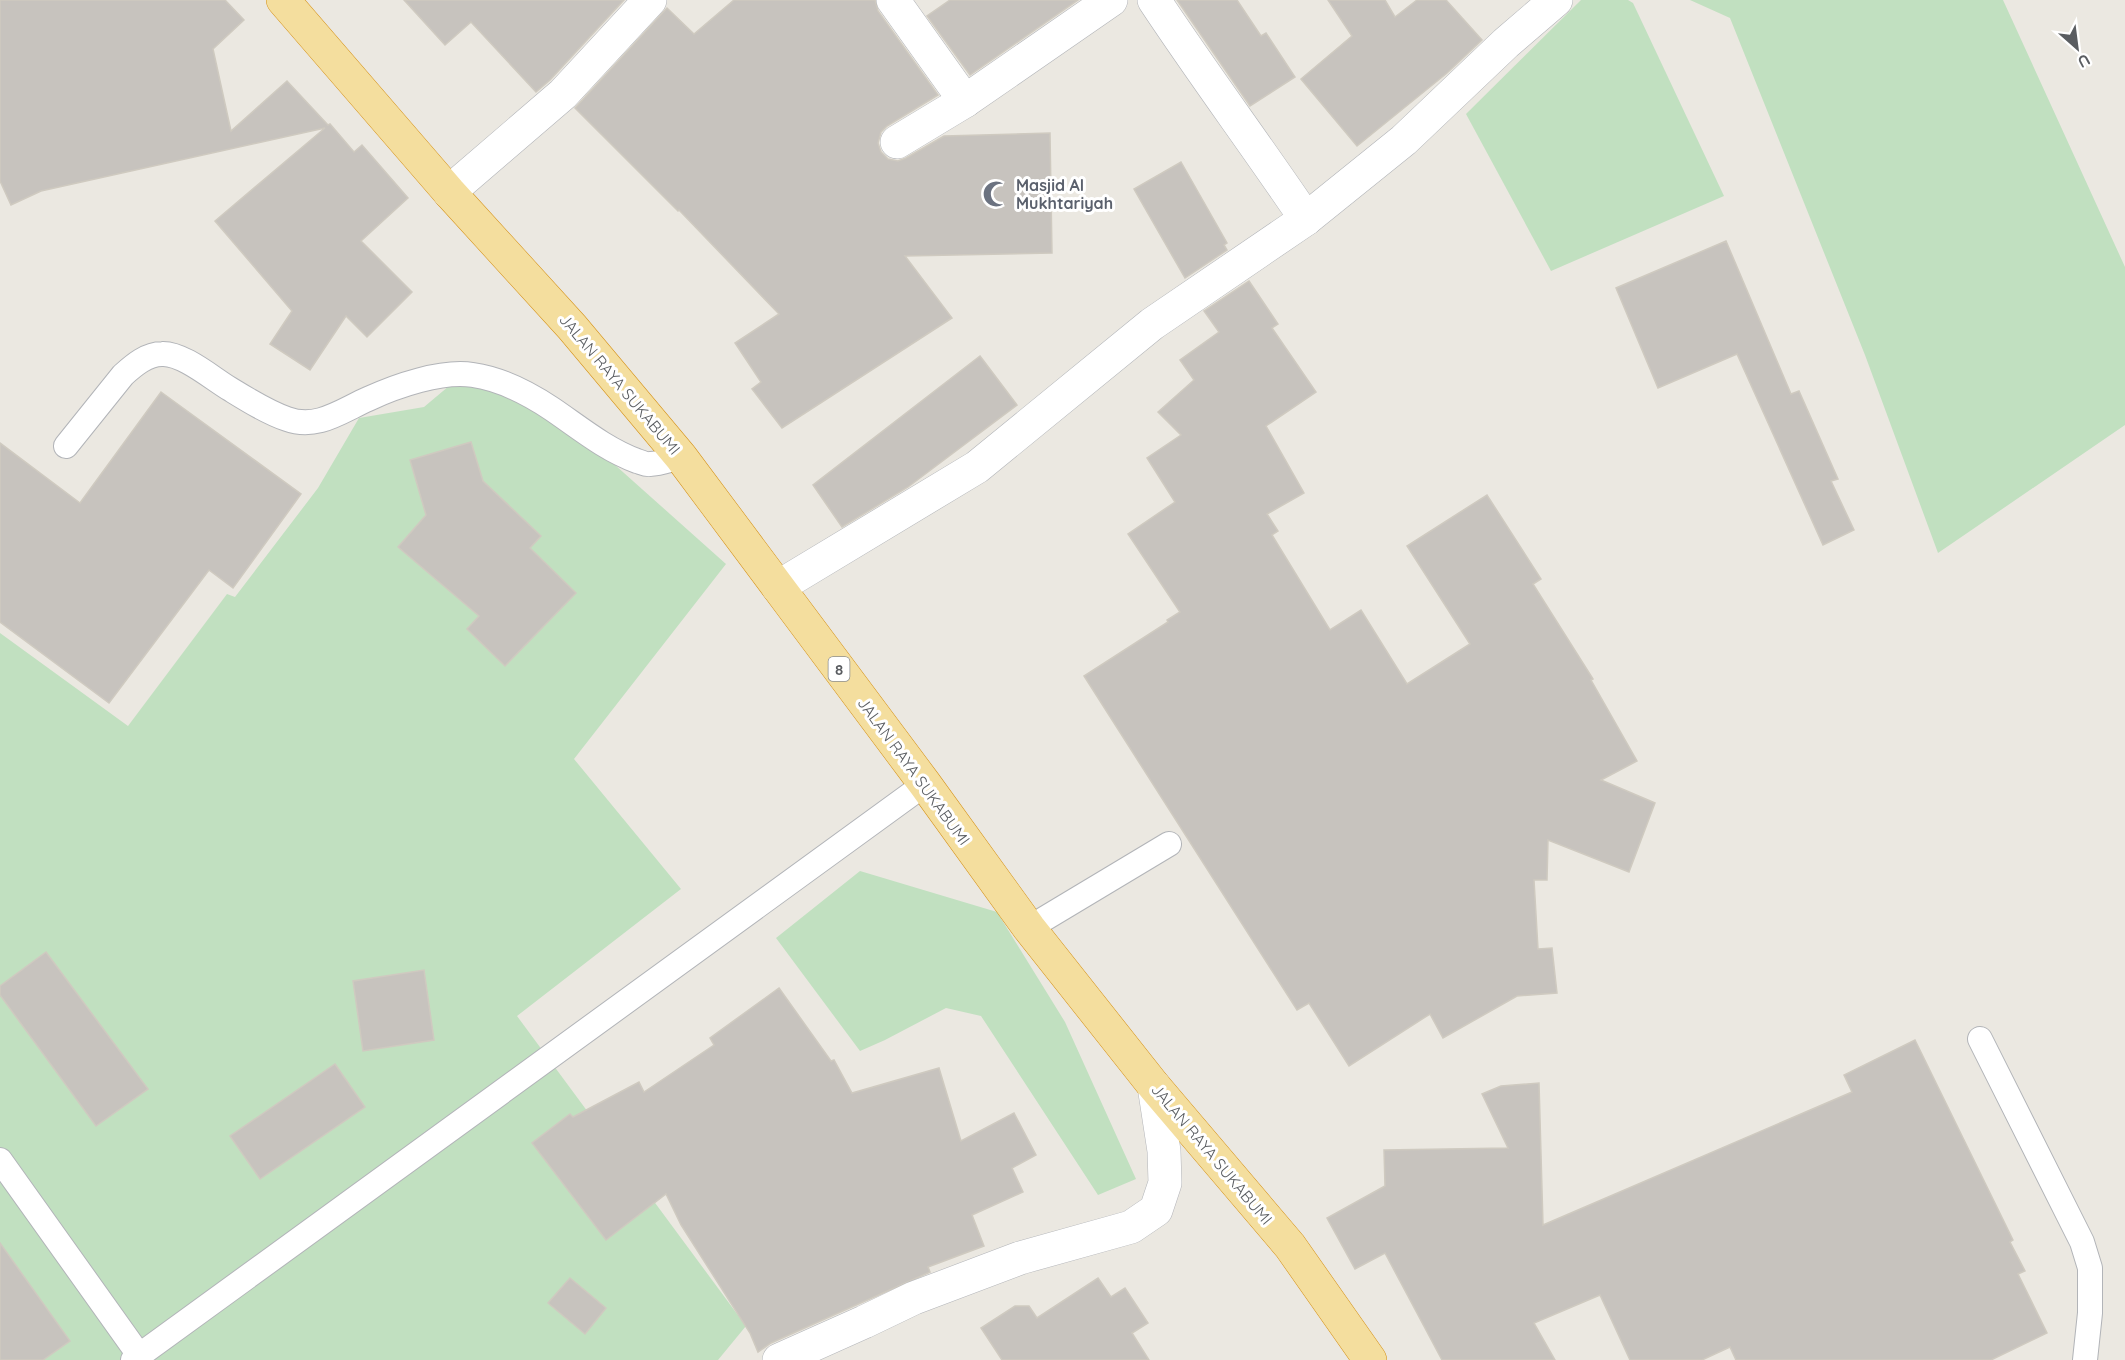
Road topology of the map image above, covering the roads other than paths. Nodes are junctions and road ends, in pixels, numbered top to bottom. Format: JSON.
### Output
{"nodes":[{"id":1,"x":283,"y":0,"type":"edge"},
{"id":2,"x":650,"y":0,"type":"edge"},
{"id":3,"x":893,"y":0,"type":"edge"},
{"id":4,"x":1111,"y":0,"type":"edge"},
{"id":5,"x":1154,"y":0,"type":"edge"},
{"id":6,"x":1556,"y":0,"type":"edge"},
{"id":7,"x":964,"y":101,"type":"junction"},
{"id":8,"x":897,"y":142,"type":"dead end"},
{"id":9,"x":449,"y":192,"type":"junction"},
{"id":10,"x":1306,"y":219,"type":"junction"},
{"id":11,"x":66,"y":446,"type":"dead end"},
{"id":12,"x":681,"y":456,"type":"junction"},
{"id":13,"x":778,"y":587,"type":"junction"},
{"id":14,"x":925,"y":784,"type":"junction"},
{"id":15,"x":1169,"y":844,"type":"dead end"},
{"id":16,"x":1029,"y":928,"type":"junction"},
{"id":17,"x":1980,"y":1039,"type":"dead end"},
{"id":18,"x":1154,"y":1086,"type":"junction"},
{"id":19,"x":0,"y":1160,"type":"edge"},
{"id":20,"x":136,"y":1357,"type":"edge"},
{"id":21,"x":778,"y":1360,"type":"edge"},
{"id":22,"x":1370,"y":1360,"type":"edge"},
{"id":23,"x":2085,"y":1360,"type":"edge"}],
"edges":[{"from":1,"to":9,"type":"highway","name":"JALAN RAYA SUKABUMI","number":"8"},
{"from":2,"to":9,"type":"street"},
{"from":3,"to":7,"type":"street"},
{"from":4,"to":7,"type":"street"},
{"from":5,"to":10,"type":"street"},
{"from":6,"to":10,"type":"street"},
{"from":7,"to":8,"type":"street"},
{"from":9,"to":12,"type":"highway","name":"JALAN RAYA SUKABUMI","number":"8"},
{"from":10,"to":13,"type":"street"},
{"from":11,"to":12,"type":"lane"},
{"from":12,"to":13,"type":"highway","name":"JALAN RAYA SUKABUMI","number":"8"},
{"from":13,"to":14,"type":"highway","name":"JALAN RAYA SUKABUMI","number":"8"},
{"from":14,"to":16,"type":"highway","name":"JALAN RAYA SUKABUMI","number":"8"},
{"from":14,"to":20,"type":"lane"},
{"from":15,"to":16,"type":"lane"},
{"from":16,"to":18,"type":"highway","name":"JALAN RAYA SUKABUMI","number":"8"},
{"from":17,"to":23,"type":"lane"},
{"from":18,"to":21,"type":"street"},
{"from":18,"to":22,"type":"highway","name":"JALAN RAYA SUKABUMI","number":"8"},
{"from":19,"to":20,"type":"lane"}]}
